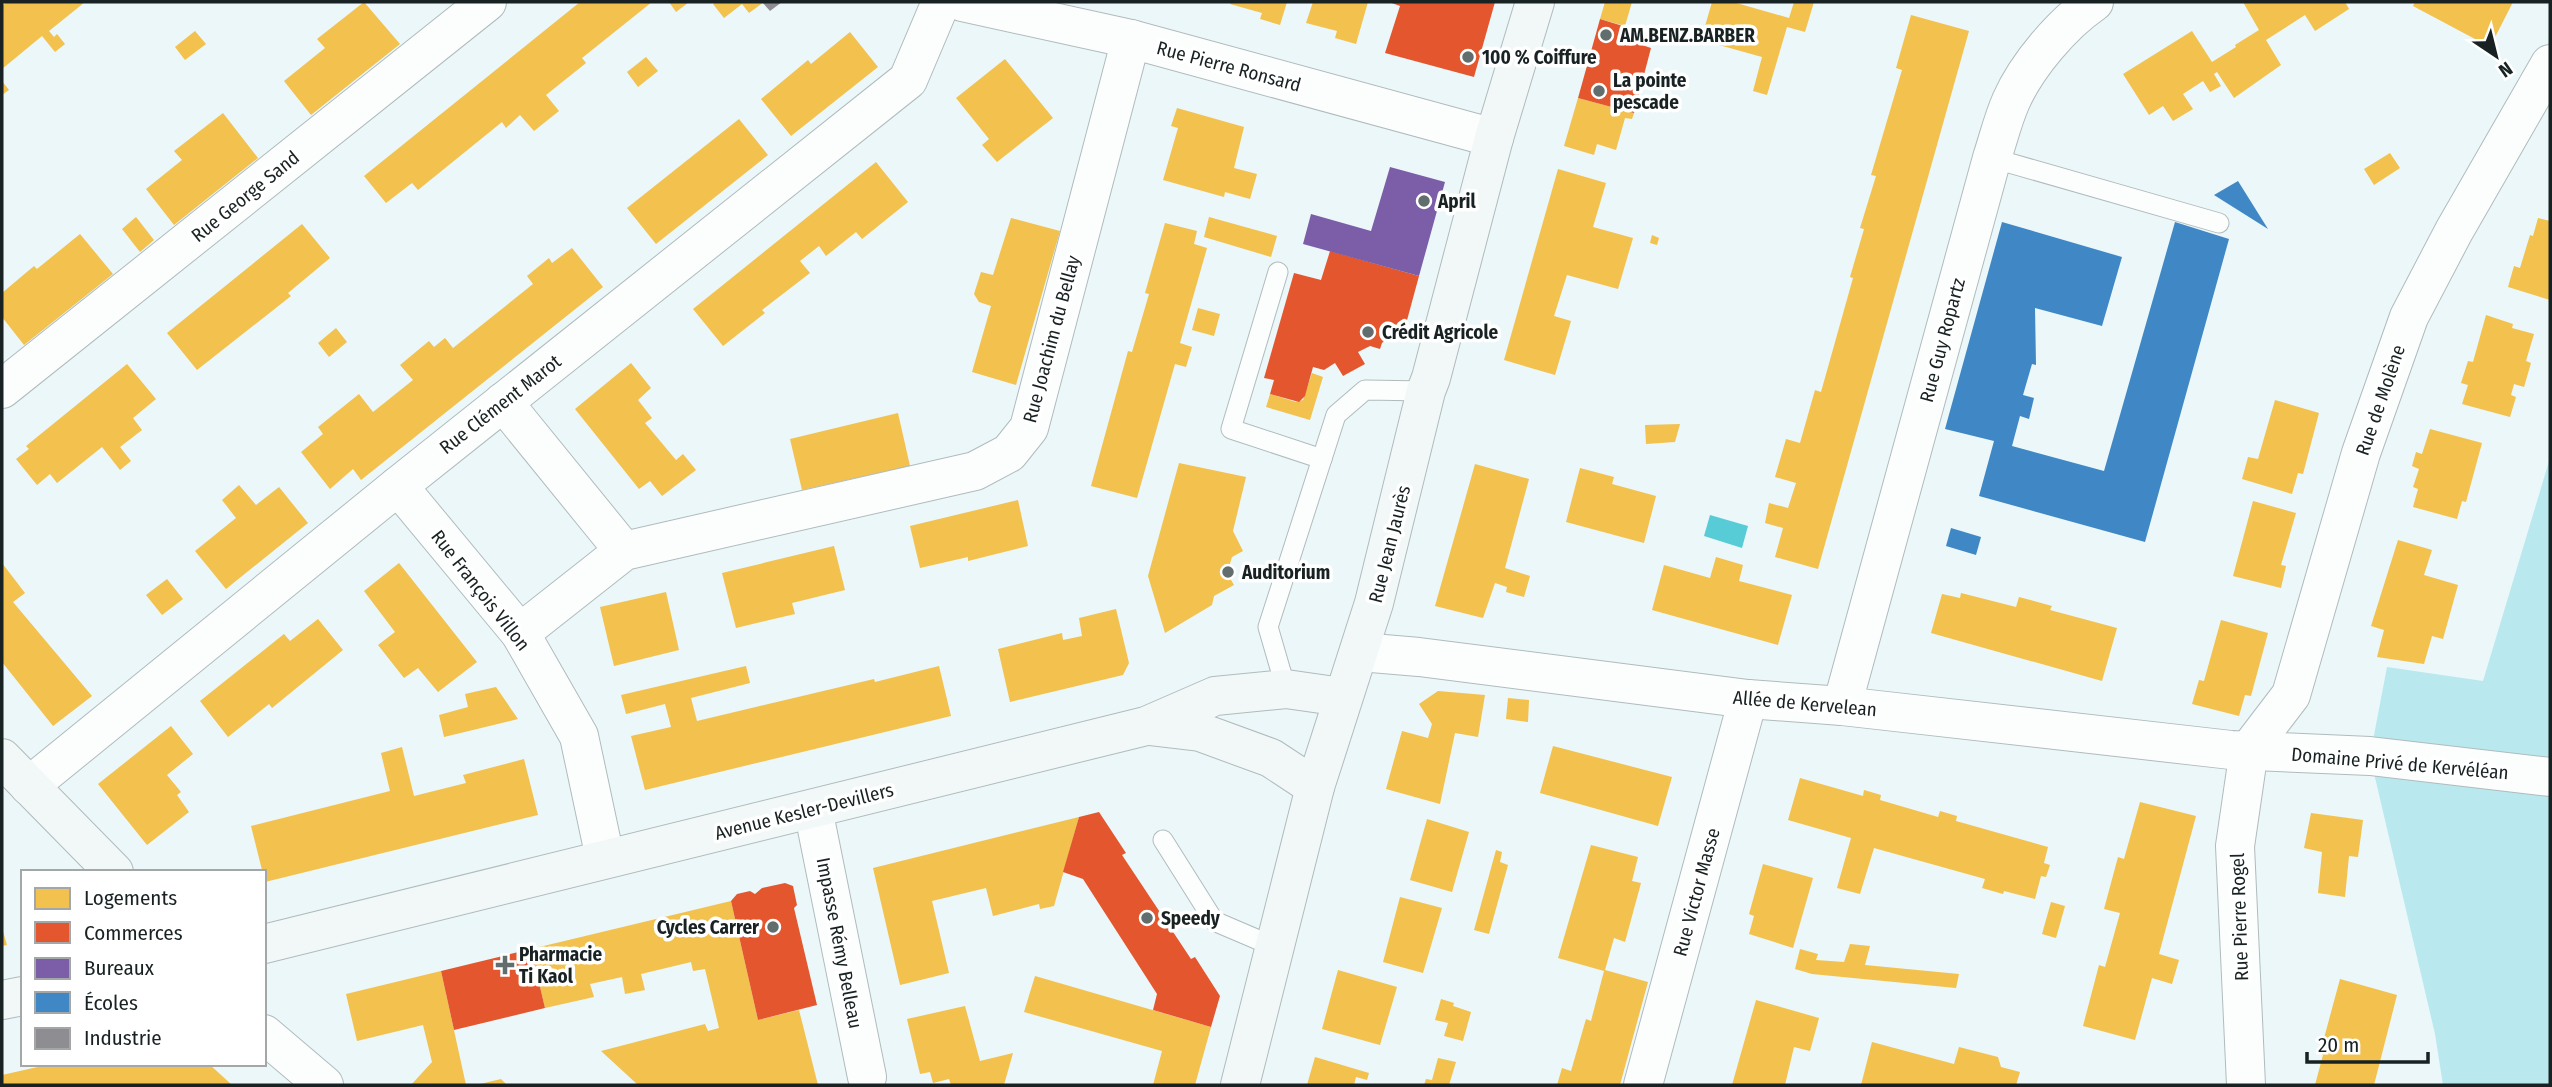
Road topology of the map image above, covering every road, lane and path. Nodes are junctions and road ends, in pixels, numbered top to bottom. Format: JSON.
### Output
{"nodes":[{"id":1,"x":487,"y":2,"type":"edge"},
{"id":2,"x":941,"y":2,"type":"edge"},
{"id":3,"x":962,"y":2,"type":"edge"},
{"id":4,"x":1535,"y":2,"type":"edge"},
{"id":5,"x":2094,"y":2,"type":"edge"},
{"id":6,"x":1131,"y":39,"type":"junction"},
{"id":7,"x":2550,"y":64,"type":"edge"},
{"id":8,"x":1494,"y":138,"type":"junction"},
{"id":9,"x":1992,"y":158,"type":"junction"},
{"id":10,"x":2219,"y":223,"type":"dead end"},
{"id":11,"x":1278,"y":272,"type":"dead end"},
{"id":12,"x":2,"y":389,"type":"edge"},
{"id":13,"x":1426,"y":391,"type":"junction"},
{"id":14,"x":503,"y":402,"type":"junction"},
{"id":15,"x":1322,"y":459,"type":"junction"},
{"id":16,"x":398,"y":486,"type":"junction"},
{"id":17,"x":624,"y":551,"type":"junction"},
{"id":18,"x":520,"y":633,"type":"junction"},
{"id":19,"x":1360,"y":652,"type":"junction"},
{"id":20,"x":1286,"y":689,"type":"junction"},
{"id":21,"x":1342,"y":697,"type":"junction"},
{"id":22,"x":1748,"y":699,"type":"junction"},
{"id":23,"x":1842,"y":706,"type":"junction"},
{"id":24,"x":1146,"y":726,"type":"junction"},
{"id":25,"x":2249,"y":750,"type":"junction"},
{"id":26,"x":2,"y":758,"type":"edge"},
{"id":27,"x":2550,"y":776,"type":"edge"},
{"id":28,"x":29,"y":786,"type":"junction"},
{"id":29,"x":1315,"y":787,"type":"junction"},
{"id":30,"x":813,"y":809,"type":"junction"},
{"id":31,"x":1163,"y":840,"type":"dead end"},
{"id":32,"x":605,"y":858,"type":"junction"},
{"id":33,"x":112,"y":870,"type":"edge"},
{"id":34,"x":266,"y":943,"type":"edge"},
{"id":35,"x":1275,"y":947,"type":"junction"},
{"id":36,"x":21,"y":996,"type":"edge"},
{"id":37,"x":2,"y":1000,"type":"edge"},
{"id":38,"x":266,"y":1036,"type":"edge"},
{"id":39,"x":867,"y":1077,"type":"dead end"},
{"id":40,"x":324,"y":1085,"type":"edge"},
{"id":41,"x":1240,"y":1085,"type":"edge"},
{"id":42,"x":1643,"y":1085,"type":"edge"},
{"id":43,"x":2246,"y":1085,"type":"edge"}],
"edges":[{"from":1,"to":12,"type":"street","name":"Rue George Sand"},
{"from":2,"to":14,"type":"street","name":"Rue Clément Marot"},
{"from":3,"to":6,"type":"street","name":"Rue Pierre Ronsard"},
{"from":4,"to":8,"type":"main road","name":"Rue Jean Jaurès"},
{"from":5,"to":9,"type":"street","name":"Rue Guy Ropartz"},
{"from":6,"to":8,"type":"street","name":"Rue Pierre Ronsard"},
{"from":6,"to":17,"type":"street","name":"Rue Joachim du Bellay"},
{"from":7,"to":25,"type":"street","name":"Rue de Molène"},
{"from":8,"to":13,"type":"main road","name":"Rue Jean Jaurès"},
{"from":9,"to":10,"type":"lane"},
{"from":9,"to":23,"type":"street","name":"Rue Guy Ropartz"},
{"from":11,"to":15,"type":"lane"},
{"from":13,"to":15,"type":"lane"},
{"from":13,"to":19,"type":"main road","name":"Rue Jean Jaurès"},
{"from":14,"to":16,"type":"street","name":"Rue Clément Marot"},
{"from":14,"to":17,"type":"street"},
{"from":15,"to":20,"type":"lane"},
{"from":16,"to":18,"type":"street","name":"Rue François Villon"},
{"from":16,"to":28,"type":"street","name":"Rue Clément Marot"},
{"from":17,"to":18,"type":"street","name":"Rue Joachim du Bellay"},
{"from":18,"to":32,"type":"street","name":"Rue François Villon"},
{"from":19,"to":21,"type":"main road","name":"Rue Jean Jaurès"},
{"from":19,"to":22,"type":"street","name":"Allée de Kervelean"},
{"from":20,"to":21,"type":"main road","name":"Avenue Kesler-Devillers"},
{"from":20,"to":24,"type":"main road","name":"Avenue Kesler-Devillers"},
{"from":21,"to":29,"type":"main road","name":"Rue Jean Jaurès"},
{"from":22,"to":23,"type":"street","name":"Allée de Kervelean"},
{"from":22,"to":42,"type":"street","name":"Rue Victor Masse"},
{"from":23,"to":25,"type":"street","name":"Allée de Kervelean"},
{"from":24,"to":29,"type":"main road"},
{"from":24,"to":30,"type":"main road","name":"Avenue Kesler-Devillers"},
{"from":25,"to":27,"type":"street","name":"Domaine Privé de Kervéléan"},
{"from":25,"to":43,"type":"street","name":"Rue Pierre Rogel"},
{"from":26,"to":28,"type":"main road"},
{"from":28,"to":33,"type":"main road"},
{"from":29,"to":35,"type":"main road","name":"Rue Jean Jaurès"},
{"from":30,"to":32,"type":"main road","name":"Avenue Kesler-Devillers"},
{"from":30,"to":39,"type":"street","name":"Impasse Rémy Belleau"},
{"from":31,"to":35,"type":"lane"},
{"from":32,"to":34,"type":"main road","name":"Avenue Kesler-Devillers"},
{"from":35,"to":41,"type":"main road","name":"Rue Jean Jaurès"},
{"from":36,"to":37,"type":"main road"},
{"from":38,"to":40,"type":"street"}]}
